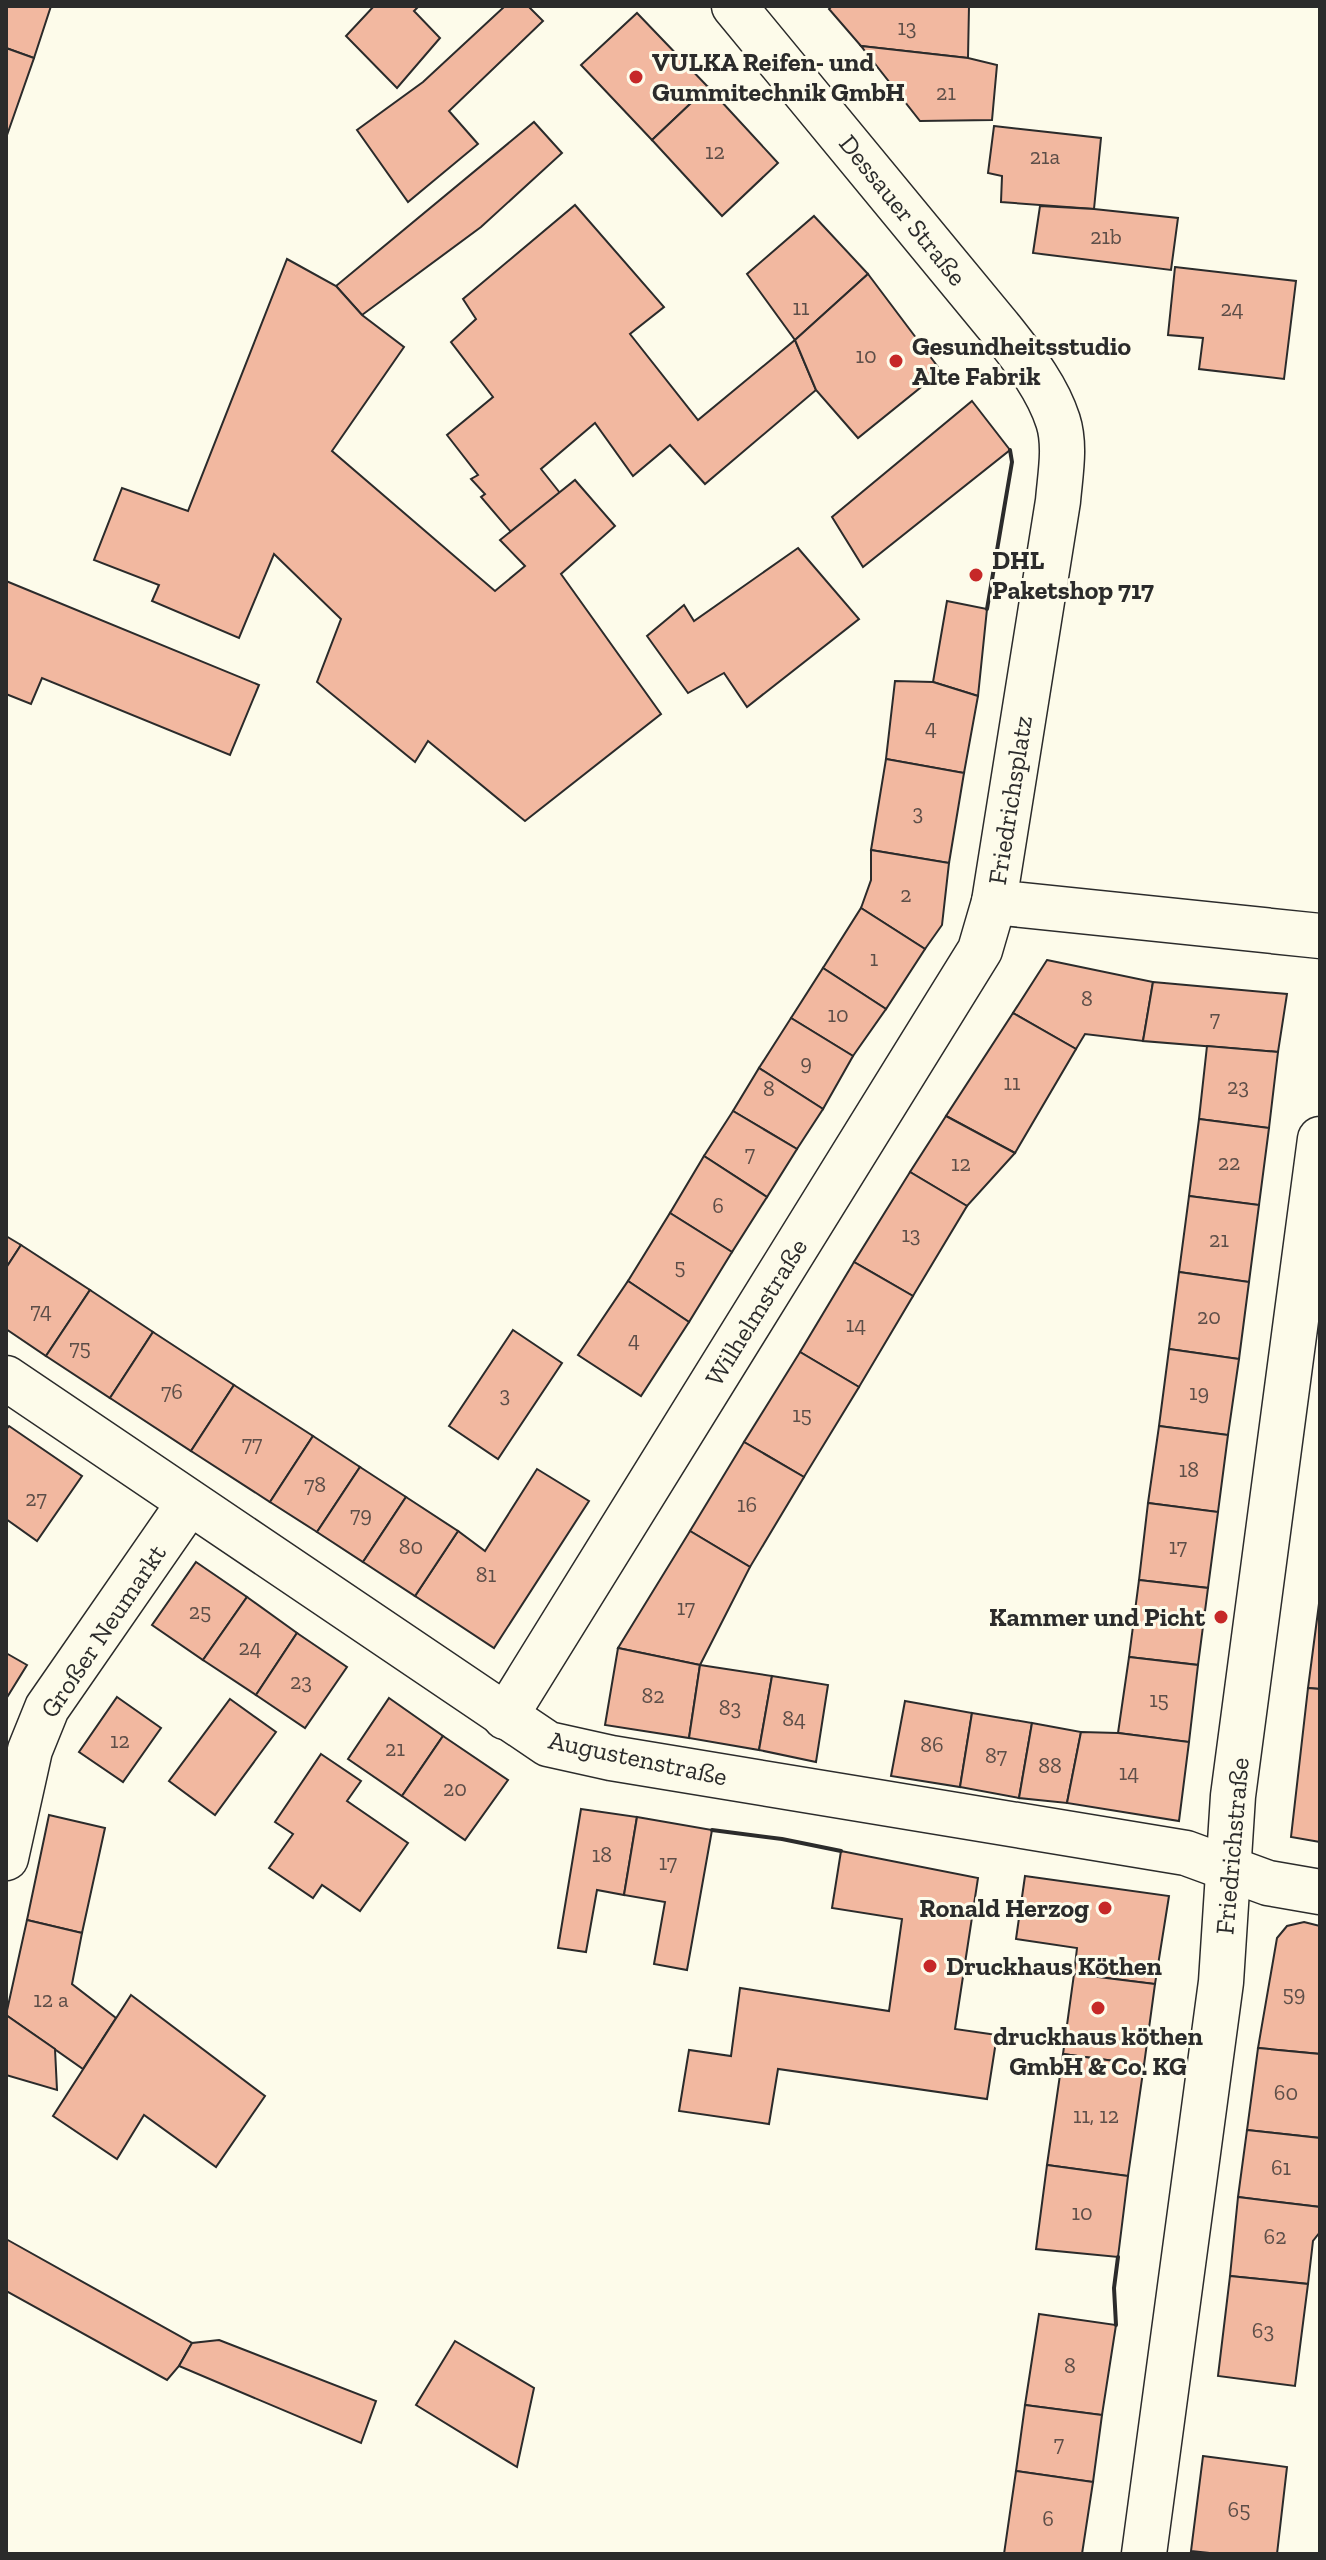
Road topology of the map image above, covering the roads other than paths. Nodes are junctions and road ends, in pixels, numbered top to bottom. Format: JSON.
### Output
{"nodes":[{"id":1,"x":742,"y":8,"type":"edge"},
{"id":2,"x":1059,"y":423,"type":"joint"},
{"id":3,"x":994,"y":902,"type":"junction"},
{"id":4,"x":1320,"y":936,"type":"edge"},
{"id":5,"x":1320,"y":1139,"type":"edge"},
{"id":6,"x":6,"y":1378,"type":"edge"},
{"id":7,"x":189,"y":1503,"type":"junction"},
{"id":8,"x":505,"y":1717,"type":"junction"},
{"id":9,"x":6,"y":1858,"type":"edge"},
{"id":10,"x":1228,"y":1868,"type":"junction"},
{"id":11,"x":1320,"y":1892,"type":"edge"},
{"id":12,"x":1144,"y":2554,"type":"edge"}],
"edges":[{"from":1,"to":2,"type":"street","name":"Dessauer Straße"},
{"from":2,"to":3,"type":"street","name":"Friedrichsplatz"},
{"from":3,"to":4,"type":"street","name":"Friedrichsplatz"},
{"from":3,"to":8,"type":"street","name":"Wilhelmstraße"},
{"from":5,"to":10,"type":"street","name":"Friedrichstraße"},
{"from":6,"to":7,"type":"street","name":"Augustenstraße"},
{"from":7,"to":8,"type":"street","name":"Augustenstraße"},
{"from":7,"to":9,"type":"street","name":"Großer Neumarkt"},
{"from":8,"to":10,"type":"street","name":"Augustenstraße"},
{"from":10,"to":11,"type":"street","name":"Augustenstraße"},
{"from":10,"to":12,"type":"street","name":"Friedrichstraße"}]}
